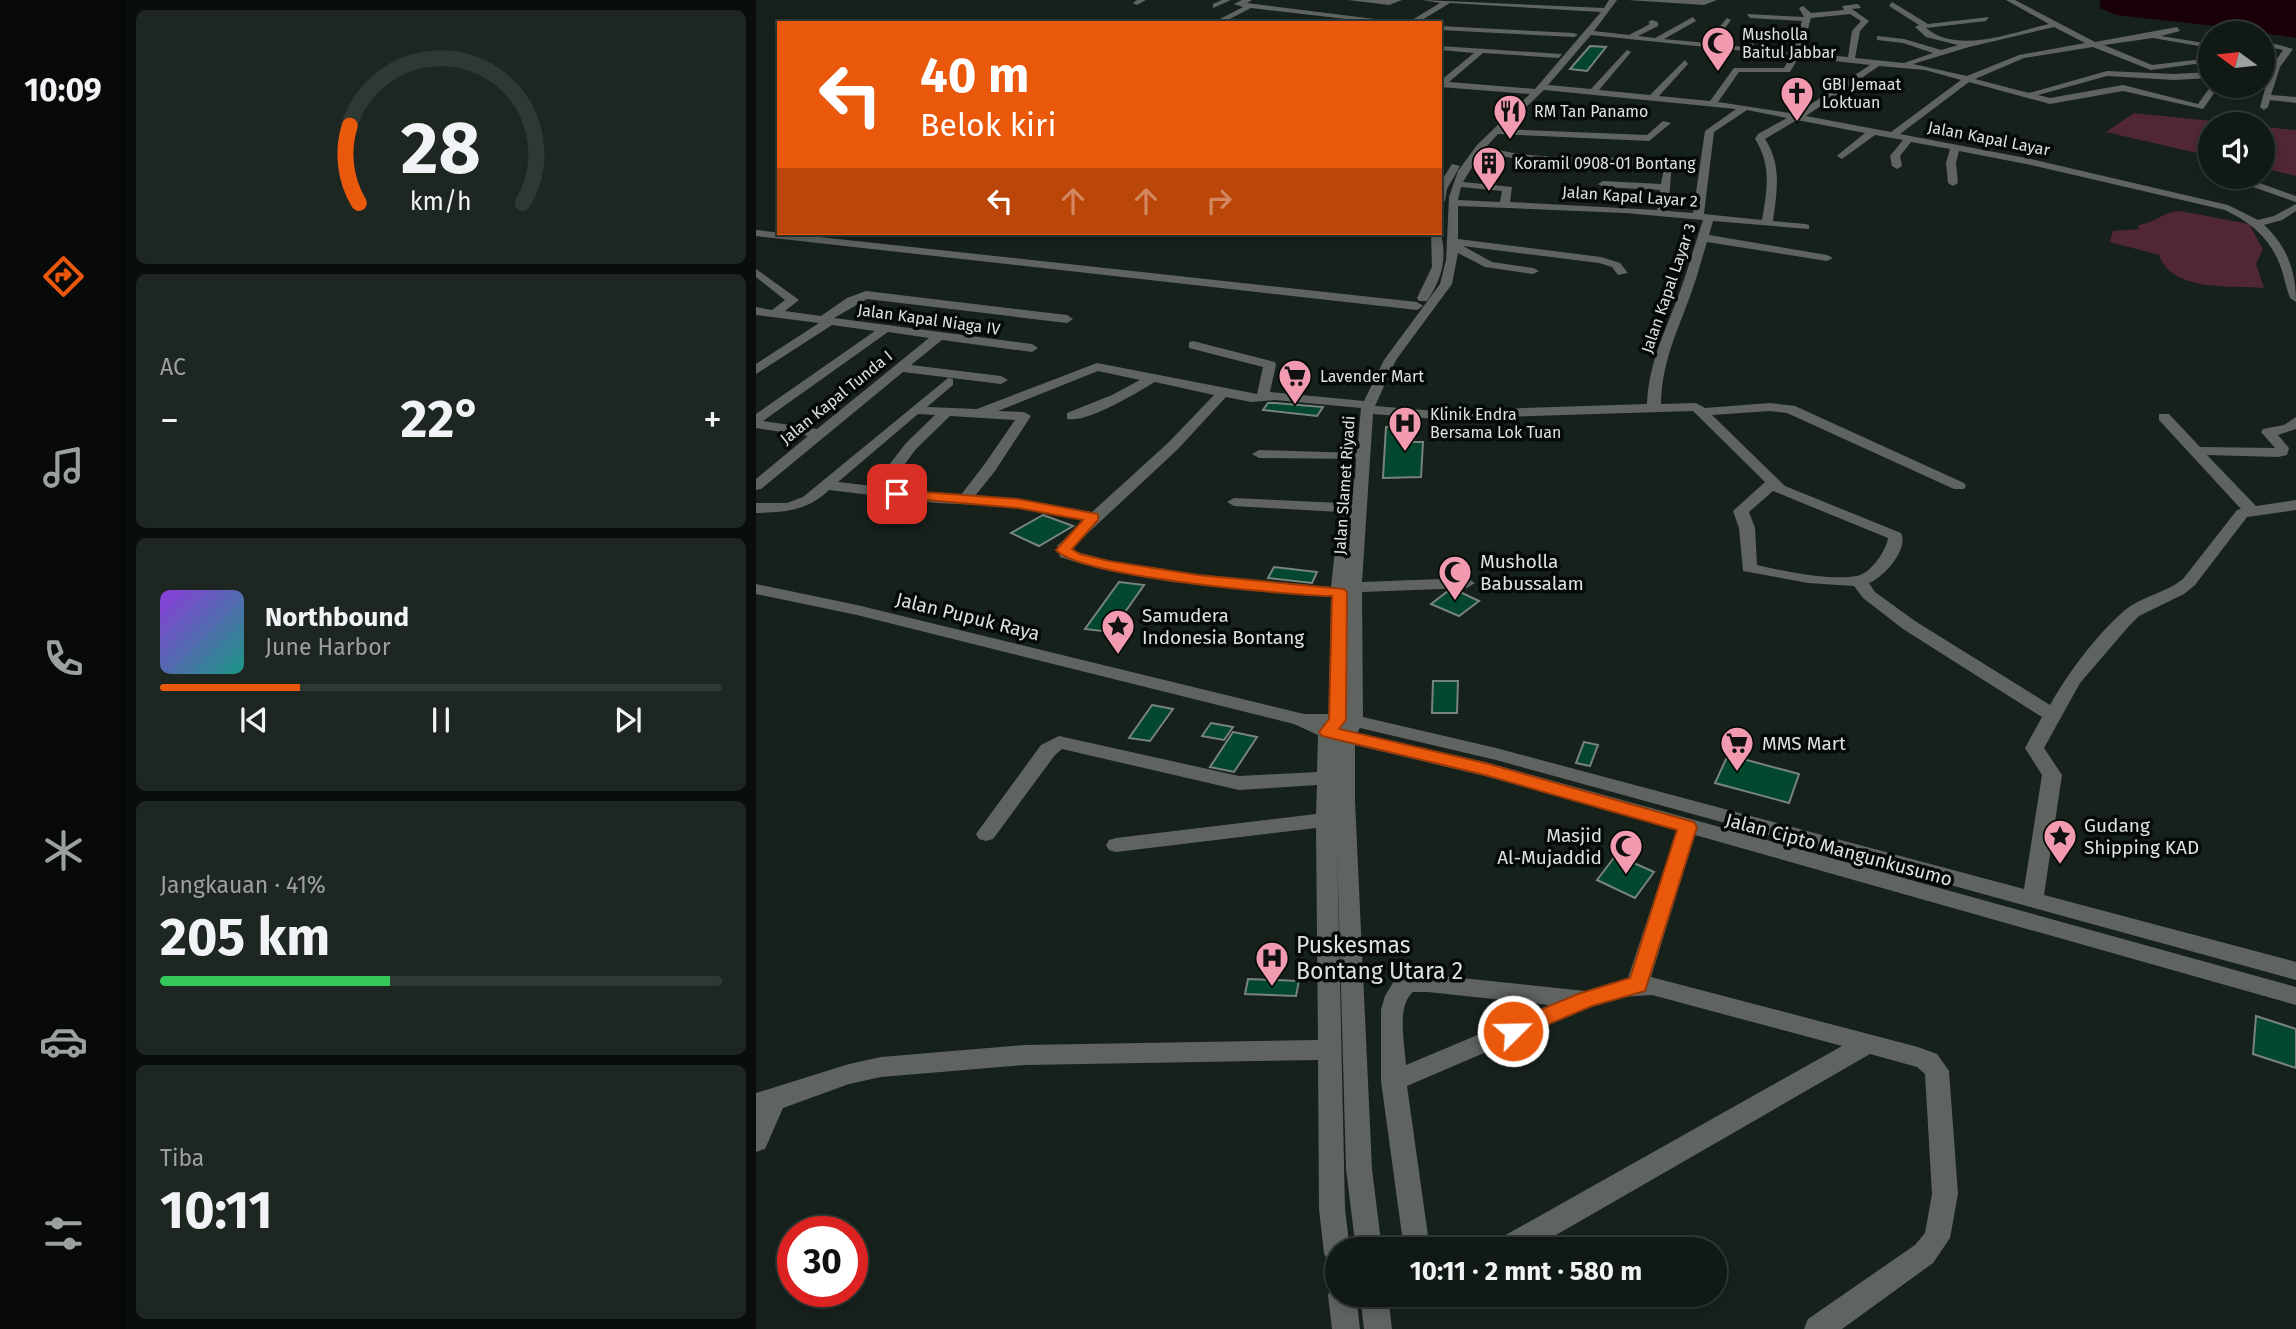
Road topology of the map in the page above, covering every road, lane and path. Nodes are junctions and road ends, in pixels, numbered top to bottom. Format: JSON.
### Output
{"nodes":[{"id":1,"x":1227,"y":0,"type":"edge"},
{"id":2,"x":1352,"y":0,"type":"edge"},
{"id":3,"x":1398,"y":0,"type":"edge"},
{"id":4,"x":1426,"y":0,"type":"edge"},
{"id":5,"x":1632,"y":0,"type":"edge"},
{"id":6,"x":1713,"y":0,"type":"edge"},
{"id":7,"x":2010,"y":0,"type":"edge"},
{"id":8,"x":1449,"y":1,"type":"edge"},
{"id":9,"x":1516,"y":2,"type":"edge"},
{"id":10,"x":1248,"y":3,"type":"edge"},
{"id":11,"x":1892,"y":4,"type":"dead end"},
{"id":12,"x":1605,"y":5,"type":"edge"},
{"id":13,"x":1216,"y":6,"type":"dead end"},
{"id":14,"x":1551,"y":7,"type":"junction"},
{"id":15,"x":1805,"y":8,"type":"edge"},
{"id":16,"x":1433,"y":11,"type":"junction"},
{"id":17,"x":1454,"y":12,"type":"dead end"},
{"id":18,"x":1300,"y":13,"type":"junction"},
{"id":19,"x":1541,"y":16,"type":"dead end"},
{"id":20,"x":1750,"y":16,"type":"dead end"},
{"id":21,"x":1343,"y":17,"type":"junction"},
{"id":22,"x":1292,"y":18,"type":"dead end"},
{"id":23,"x":1693,"y":19,"type":"dead end"},
{"id":24,"x":1986,"y":19,"type":"dead end"},
{"id":25,"x":1727,"y":20,"type":"dead end"},
{"id":26,"x":1219,"y":21,"type":"edge"},
{"id":27,"x":1337,"y":21,"type":"edge"},
{"id":28,"x":1383,"y":21,"type":"edge"},
{"id":29,"x":1415,"y":21,"type":"edge"},
{"id":30,"x":1652,"y":22,"type":"dead end"},
{"id":31,"x":1924,"y":25,"type":"junction"},
{"id":32,"x":2054,"y":25,"type":"junction"},
{"id":33,"x":1442,"y":28,"type":"edge"},
{"id":34,"x":2177,"y":29,"type":"dead end"},
{"id":35,"x":1760,"y":31,"type":"dead end"},
{"id":36,"x":1589,"y":33,"type":"junction"},
{"id":37,"x":1574,"y":35,"type":"junction"},
{"id":38,"x":1630,"y":36,"type":"junction"},
{"id":39,"x":2152,"y":37,"type":"junction"},
{"id":40,"x":1880,"y":38,"type":"dead end"},
{"id":41,"x":1658,"y":39,"type":"junction"},
{"id":42,"x":2198,"y":44,"type":"edge"},
{"id":43,"x":1708,"y":45,"type":"junction"},
{"id":44,"x":1967,"y":45,"type":"junction"},
{"id":45,"x":2095,"y":46,"type":"junction"},
{"id":46,"x":2275,"y":46,"type":"edge"},
{"id":47,"x":1442,"y":48,"type":"edge"},
{"id":48,"x":1482,"y":50,"type":"junction"},
{"id":49,"x":2284,"y":51,"type":"junction"},
{"id":50,"x":1501,"y":52,"type":"junction"},
{"id":51,"x":1628,"y":52,"type":"dead end"},
{"id":52,"x":1941,"y":53,"type":"junction"},
{"id":53,"x":1744,"y":54,"type":"junction"},
{"id":54,"x":2296,"y":54,"type":"edge"},
{"id":55,"x":1796,"y":55,"type":"junction"},
{"id":56,"x":1559,"y":56,"type":"junction"},
{"id":57,"x":1510,"y":59,"type":"dead end"},
{"id":58,"x":1851,"y":61,"type":"junction"},
{"id":59,"x":1685,"y":62,"type":"dead end"},
{"id":60,"x":2198,"y":62,"type":"edge"},
{"id":61,"x":1876,"y":64,"type":"junction"},
{"id":62,"x":1898,"y":66,"type":"junction"},
{"id":63,"x":1737,"y":70,"type":"junction"},
{"id":64,"x":2275,"y":71,"type":"edge"},
{"id":65,"x":2198,"y":76,"type":"edge"},
{"id":66,"x":2174,"y":77,"type":"junction"},
{"id":67,"x":1967,"y":79,"type":"junction"},
{"id":68,"x":1442,"y":83,"type":"edge"},
{"id":69,"x":1442,"y":84,"type":"edge"},
{"id":70,"x":1535,"y":90,"type":"junction"},
{"id":71,"x":2169,"y":91,"type":"dead end"},
{"id":72,"x":1593,"y":92,"type":"junction"},
{"id":73,"x":2030,"y":95,"type":"junction"},
{"id":74,"x":1653,"y":97,"type":"junction"},
{"id":75,"x":2206,"y":98,"type":"edge"},
{"id":76,"x":2267,"y":98,"type":"edge"},
{"id":77,"x":2275,"y":98,"type":"edge"},
{"id":78,"x":2296,"y":100,"type":"edge"},
{"id":79,"x":2050,"y":102,"type":"junction"},
{"id":80,"x":1713,"y":103,"type":"junction"},
{"id":81,"x":2077,"y":106,"type":"dead end"},
{"id":82,"x":1745,"y":107,"type":"junction"},
{"id":83,"x":2264,"y":107,"type":"dead end"},
{"id":84,"x":1796,"y":117,"type":"junction"},
{"id":85,"x":1666,"y":123,"type":"dead end"},
{"id":86,"x":1496,"y":131,"type":"junction"},
{"id":87,"x":1875,"y":131,"type":"junction"},
{"id":88,"x":1893,"y":135,"type":"junction"},
{"id":89,"x":1909,"y":138,"type":"junction"},
{"id":90,"x":1956,"y":146,"type":"junction"},
{"id":91,"x":1480,"y":148,"type":"junction"},
{"id":92,"x":1842,"y":156,"type":"dead end"},
{"id":93,"x":1897,"y":166,"type":"dead end"},
{"id":94,"x":1459,"y":170,"type":"junction"},
{"id":95,"x":1953,"y":183,"type":"dead end"},
{"id":96,"x":1457,"y":184,"type":"junction"},
{"id":97,"x":1603,"y":184,"type":"dead end"},
{"id":98,"x":1666,"y":187,"type":"junction"},
{"id":99,"x":1442,"y":188,"type":"edge"},
{"id":100,"x":2268,"y":189,"type":"edge"},
{"id":101,"x":2296,"y":199,"type":"edge"},
{"id":102,"x":1447,"y":202,"type":"edge"},
{"id":103,"x":1504,"y":205,"type":"junction"},
{"id":104,"x":2296,"y":207,"type":"edge"},
{"id":105,"x":1662,"y":213,"type":"junction"},
{"id":106,"x":1704,"y":217,"type":"junction"},
{"id":107,"x":1768,"y":223,"type":"junction"},
{"id":108,"x":2259,"y":223,"type":"junction"},
{"id":109,"x":1805,"y":227,"type":"dead end"},
{"id":110,"x":756,"y":233,"type":"edge"},
{"id":111,"x":1436,"y":235,"type":"edge"},
{"id":112,"x":1704,"y":238,"type":"junction"},
{"id":113,"x":1453,"y":241,"type":"junction"},
{"id":114,"x":1827,"y":258,"type":"dead end"},
{"id":115,"x":1533,"y":271,"type":"dead end"},
{"id":116,"x":756,"y":272,"type":"edge"},
{"id":117,"x":1622,"y":273,"type":"dead end"},
{"id":118,"x":2296,"y":298,"type":"edge"},
{"id":119,"x":1417,"y":306,"type":"junction"},
{"id":120,"x":756,"y":312,"type":"edge"},
{"id":121,"x":774,"y":314,"type":"junction"},
{"id":122,"x":1068,"y":319,"type":"dead end"},
{"id":123,"x":826,"y":321,"type":"junction"},
{"id":124,"x":885,"y":329,"type":"junction"},
{"id":125,"x":939,"y":336,"type":"junction"},
{"id":126,"x":1193,"y":345,"type":"dead end"},
{"id":127,"x":1032,"y":348,"type":"dead end"},
{"id":128,"x":900,"y":368,"type":"junction"},
{"id":129,"x":756,"y":370,"type":"edge"},
{"id":130,"x":1153,"y":378,"type":"junction"},
{"id":131,"x":1001,"y":380,"type":"dead end"},
{"id":132,"x":948,"y":382,"type":"dead end"},
{"id":133,"x":1222,"y":394,"type":"junction"},
{"id":134,"x":1264,"y":397,"type":"junction"},
{"id":135,"x":1363,"y":407,"type":"junction"},
{"id":136,"x":915,"y":410,"type":"junction"},
{"id":137,"x":1654,"y":410,"type":"junction"},
{"id":138,"x":1702,"y":412,"type":"junction"},
{"id":139,"x":945,"y":413,"type":"junction"},
{"id":140,"x":975,"y":415,"type":"junction"},
{"id":141,"x":1072,"y":416,"type":"dead end"},
{"id":142,"x":2164,"y":417,"type":"dead end"},
{"id":143,"x":2296,"y":421,"type":"edge"},
{"id":144,"x":756,"y":422,"type":"edge"},
{"id":145,"x":820,"y":434,"type":"junction"},
{"id":146,"x":2197,"y":451,"type":"junction"},
{"id":147,"x":1259,"y":454,"type":"dead end"},
{"id":148,"x":1352,"y":456,"type":"junction"},
{"id":149,"x":758,"y":482,"type":"edge"},
{"id":150,"x":1773,"y":483,"type":"junction"},
{"id":151,"x":826,"y":485,"type":"junction"},
{"id":152,"x":1959,"y":486,"type":"dead end"},
{"id":153,"x":877,"y":491,"type":"junction"},
{"id":154,"x":964,"y":500,"type":"junction"},
{"id":155,"x":1234,"y":502,"type":"dead end"},
{"id":156,"x":2296,"y":505,"type":"edge"},
{"id":157,"x":756,"y":508,"type":"edge"},
{"id":158,"x":1353,"y":508,"type":"junction"},
{"id":159,"x":2251,"y":510,"type":"junction"},
{"id":160,"x":1093,"y":517,"type":"junction"},
{"id":161,"x":1859,"y":581,"type":"junction"},
{"id":162,"x":1467,"y":583,"type":"dead end"},
{"id":163,"x":756,"y":589,"type":"edge"},
{"id":164,"x":1346,"y":589,"type":"junction"},
{"id":165,"x":1168,"y":688,"type":"joint"},
{"id":166,"x":2052,"y":715,"type":"junction"},
{"id":167,"x":1341,"y":727,"type":"junction"},
{"id":168,"x":1326,"y":778,"type":"junction"},
{"id":169,"x":1326,"y":820,"type":"junction"},
{"id":170,"x":1688,"y":827,"type":"junction"},
{"id":171,"x":986,"y":834,"type":"dead end"},
{"id":172,"x":1116,"y":845,"type":"dead end"},
{"id":173,"x":2033,"y":901,"type":"junction"},
{"id":174,"x":2296,"y":971,"type":"edge"},
{"id":175,"x":1637,"y":985,"type":"junction"},
{"id":176,"x":2296,"y":996,"type":"edge"},
{"id":177,"x":1585,"y":1000,"type":"junction"},
{"id":178,"x":1869,"y":1043,"type":"junction"},
{"id":179,"x":1330,"y":1051,"type":"junction"},
{"id":180,"x":1393,"y":1081,"type":"junction"},
{"id":181,"x":765,"y":1103,"type":"edge"},
{"id":182,"x":756,"y":1141,"type":"edge"},
{"id":183,"x":1335,"y":1237,"type":"edge"},
{"id":184,"x":1367,"y":1237,"type":"edge"},
{"id":185,"x":1415,"y":1237,"type":"edge"},
{"id":186,"x":1527,"y":1237,"type":"edge"},
{"id":187,"x":1343,"y":1307,"type":"edge"},
{"id":188,"x":1375,"y":1307,"type":"edge"},
{"id":189,"x":1346,"y":1329,"type":"edge"},
{"id":190,"x":1378,"y":1329,"type":"edge"},
{"id":191,"x":1818,"y":1329,"type":"edge"}],
"edges":[{"from":1,"to":13,"type":"street"},
{"from":2,"to":3,"type":"street"},
{"from":4,"to":8,"type":"street"},
{"from":5,"to":6,"type":"street"},
{"from":7,"to":32,"type":"street"},
{"from":8,"to":9,"type":"street"},
{"from":8,"to":16,"type":"street"},
{"from":9,"to":14,"type":"street"},
{"from":10,"to":18,"type":"street"},
{"from":10,"to":26,"type":"street"},
{"from":11,"to":31,"type":"street"},
{"from":12,"to":14,"type":"street"},
{"from":12,"to":36,"type":"street","name":"Jalan Slamet Riyadi"},
{"from":12,"to":37,"type":"street","name":"Jalan Slamet Riyadi"},
{"from":14,"to":19,"type":"street"},
{"from":15,"to":20,"type":"street"},
{"from":15,"to":55,"type":"street"},
{"from":15,"to":58,"type":"street"},
{"from":16,"to":17,"type":"street"},
{"from":16,"to":29,"type":"street"},
{"from":18,"to":21,"type":"street"},
{"from":18,"to":22,"type":"street"},
{"from":21,"to":27,"type":"street"},
{"from":21,"to":28,"type":"street"},
{"from":23,"to":41,"type":"street"},
{"from":24,"to":31,"type":"street"},
{"from":25,"to":43,"type":"street"},
{"from":30,"to":38,"type":"street"},
{"from":31,"to":44,"type":"street"},
{"from":32,"to":44,"type":"street"},
{"from":32,"to":45,"type":"street"},
{"from":33,"to":37,"type":"street"},
{"from":34,"to":39,"type":"street"},
{"from":35,"to":53,"type":"street"},
{"from":36,"to":38,"type":"street"},
{"from":36,"to":70,"type":"street","name":"Jalan Slamet Riyadi"},
{"from":37,"to":56,"type":"street","name":"Jalan Slamet Riyadi"},
{"from":38,"to":41,"type":"street"},
{"from":39,"to":42,"type":"street"},
{"from":39,"to":45,"type":"street"},
{"from":40,"to":52,"type":"street"},
{"from":41,"to":43,"type":"street"},
{"from":43,"to":53,"type":"street"},
{"from":44,"to":52,"type":"street"},
{"from":45,"to":60,"type":"street"},
{"from":45,"to":67,"type":"street"},
{"from":46,"to":49,"type":"street"},
{"from":47,"to":48,"type":"street"},
{"from":48,"to":50,"type":"street"},
{"from":48,"to":68,"type":"street"},
{"from":49,"to":54,"type":"street"},
{"from":49,"to":64,"type":"street"},
{"from":50,"to":56,"type":"street"},
{"from":50,"to":57,"type":"street"},
{"from":51,"to":72,"type":"street"},
{"from":52,"to":62,"type":"street"},
{"from":53,"to":55,"type":"street"},
{"from":53,"to":63,"type":"street"},
{"from":55,"to":58,"type":"street"},
{"from":55,"to":63,"type":"street"},
{"from":56,"to":70,"type":"street","name":"Jalan Slamet Riyadi"},
{"from":58,"to":61,"type":"street"},
{"from":59,"to":74,"type":"street"},
{"from":61,"to":62,"type":"street"},
{"from":61,"to":84,"type":"street"},
{"from":62,"to":67,"type":"street"},
{"from":63,"to":80,"type":"street"},
{"from":65,"to":66,"type":"street"},
{"from":66,"to":71,"type":"street"},
{"from":66,"to":73,"type":"street"},
{"from":67,"to":73,"type":"street"},
{"from":67,"to":88,"type":"street"},
{"from":69,"to":70,"type":"street","name":"Jalan Kapal Layar"},
{"from":70,"to":72,"type":"street","name":"Jalan Kapal Layar"},
{"from":70,"to":86,"type":"street","name":"Jalan Slamet Riyadi"},
{"from":70,"to":94,"type":"street","name":"Jalan Slamet Riyadi"},
{"from":72,"to":74,"type":"street","name":"Jalan Kapal Layar"},
{"from":73,"to":79,"type":"street"},
{"from":74,"to":80,"type":"street","name":"Jalan Kapal Layar"},
{"from":75,"to":79,"type":"street"},
{"from":76,"to":83,"type":"street"},
{"from":77,"to":78,"type":"street"},
{"from":79,"to":81,"type":"street"},
{"from":80,"to":82,"type":"street","name":"Jalan Kapal Layar"},
{"from":82,"to":84,"type":"street","name":"Jalan Kapal Layar"},
{"from":82,"to":106,"type":"street","name":"Jalan Kapal Layar 3"},
{"from":84,"to":87,"type":"street","name":"Jalan Kapal Layar"},
{"from":84,"to":107,"type":"street"},
{"from":85,"to":86,"type":"street"},
{"from":86,"to":91,"type":"street","name":"Jalan Slamet Riyadi"},
{"from":87,"to":88,"type":"street","name":"Jalan Kapal Layar"},
{"from":87,"to":92,"type":"street"},
{"from":88,"to":89,"type":"street","name":"Jalan Kapal Layar"},
{"from":89,"to":90,"type":"street","name":"Jalan Kapal Layar"},
{"from":89,"to":93,"type":"street"},
{"from":90,"to":95,"type":"street"},
{"from":90,"to":108,"type":"street","name":"Jalan Kapal Layar"},
{"from":91,"to":94,"type":"street","name":"Jalan Slamet Riyadi"},
{"from":91,"to":98,"type":"street"},
{"from":94,"to":96,"type":"street","name":"Jalan Slamet Riyadi"},
{"from":94,"to":99,"type":"street","name":"Jalan Slamet Riyadi"},
{"from":96,"to":102,"type":"street","name":"Jalan Slamet Riyadi"},
{"from":96,"to":103,"type":"street"},
{"from":97,"to":98,"type":"street"},
{"from":98,"to":105,"type":"street"},
{"from":100,"to":101,"type":"street"},
{"from":102,"to":103,"type":"street","name":"Jalan Kapal Layar 2"},
{"from":102,"to":113,"type":"street","name":"Jalan Slamet Riyadi"},
{"from":103,"to":105,"type":"street","name":"Jalan Kapal Layar 2"},
{"from":104,"to":108,"type":"street"},
{"from":105,"to":106,"type":"street","name":"Jalan Kapal Layar 2"},
{"from":106,"to":107,"type":"street","name":"Jalan Kapal Layar 2"},
{"from":106,"to":112,"type":"street","name":"Jalan Kapal Layar 3"},
{"from":107,"to":109,"type":"street","name":"Jalan Kapal Layar 2"},
{"from":108,"to":118,"type":"street","name":"Jalan Kapal Layar"},
{"from":110,"to":119,"type":"street"},
{"from":111,"to":119,"type":"street","name":"Jalan Slamet Riyadi"},
{"from":112,"to":114,"type":"street"},
{"from":112,"to":137,"type":"street","name":"Jalan Kapal Layar 3"},
{"from":113,"to":115,"type":"street"},
{"from":113,"to":117,"type":"street"},
{"from":113,"to":135,"type":"street","name":"Jalan Slamet Riyadi"},
{"from":116,"to":121,"type":"street"},
{"from":119,"to":135,"type":"street","name":"Jalan Slamet Riyadi"},
{"from":120,"to":121,"type":"street","name":"Jalan Kapal Niaga IV"},
{"from":121,"to":123,"type":"street","name":"Jalan Kapal Niaga IV"},
{"from":122,"to":123,"type":"street"},
{"from":123,"to":124,"type":"street","name":"Jalan Kapal Niaga IV"},
{"from":123,"to":129,"type":"street"},
{"from":124,"to":125,"type":"street","name":"Jalan Kapal Niaga IV"},
{"from":124,"to":144,"type":"street"},
{"from":125,"to":127,"type":"street","name":"Jalan Kapal Niaga IV"},
{"from":125,"to":128,"type":"street","name":"Jalan Kapal Tunda I"},
{"from":126,"to":134,"type":"street"},
{"from":128,"to":131,"type":"street"},
{"from":128,"to":145,"type":"street","name":"Jalan Kapal Tunda I"},
{"from":130,"to":133,"type":"street"},
{"from":130,"to":140,"type":"street"},
{"from":130,"to":141,"type":"street"},
{"from":132,"to":136,"type":"street"},
{"from":133,"to":134,"type":"street"},
{"from":133,"to":160,"type":"street"},
{"from":134,"to":135,"type":"street"},
{"from":135,"to":137,"type":"street"},
{"from":135,"to":148,"type":"street","name":"Jalan Slamet Riyadi"},
{"from":135,"to":158,"type":"street","name":"Jalan Slamet Riyadi"},
{"from":136,"to":139,"type":"street"},
{"from":136,"to":151,"type":"street"},
{"from":137,"to":138,"type":"street"},
{"from":138,"to":150,"type":"street"},
{"from":138,"to":152,"type":"street"},
{"from":139,"to":140,"type":"street"},
{"from":139,"to":153,"type":"street"},
{"from":140,"to":154,"type":"street"},
{"from":142,"to":146,"type":"street"},
{"from":143,"to":146,"type":"street"},
{"from":144,"to":145,"type":"street"},
{"from":145,"to":149,"type":"street","name":"Jalan Kapal Tunda I"},
{"from":146,"to":159,"type":"street"},
{"from":147,"to":148,"type":"street"},
{"from":148,"to":158,"type":"street","name":"Jalan Slamet Riyadi"},
{"from":150,"to":161,"type":"street"},
{"from":150,"to":161,"type":"street"},
{"from":151,"to":153,"type":"street"},
{"from":151,"to":157,"type":"street"},
{"from":153,"to":154,"type":"street"},
{"from":154,"to":160,"type":"street"},
{"from":155,"to":158,"type":"street"},
{"from":156,"to":159,"type":"street"},
{"from":158,"to":164,"type":"street","name":"Jalan Slamet Riyadi"},
{"from":159,"to":166,"type":"street"},
{"from":160,"to":164,"type":"street"},
{"from":161,"to":166,"type":"street"},
{"from":162,"to":164,"type":"street"},
{"from":163,"to":165,"type":"street","name":"Jalan Pupuk Raya"},
{"from":164,"to":167,"type":"street","name":"Jalan Slamet Riyadi"},
{"from":165,"to":167,"type":"street","name":"Jalan Cipto Mangunkusumo"},
{"from":166,"to":173,"type":"street"},
{"from":167,"to":168,"type":"street"},
{"from":167,"to":170,"type":"street","name":"Jalan Cipto Mangunkusumo"},
{"from":167,"to":173,"type":"street","name":"Jalan Cipto Mangunkusumo"},
{"from":167,"to":184,"type":"street"},
{"from":168,"to":169,"type":"street"},
{"from":168,"to":171,"type":"street"},
{"from":169,"to":172,"type":"street"},
{"from":169,"to":179,"type":"street"},
{"from":170,"to":175,"type":"street"},
{"from":170,"to":176,"type":"street","name":"Jalan Cipto Mangunkusumo"},
{"from":173,"to":174,"type":"street","name":"Jalan Cipto Mangunkusumo"},
{"from":175,"to":177,"type":"street"},
{"from":175,"to":178,"type":"street"},
{"from":177,"to":180,"type":"street"},
{"from":177,"to":180,"type":"street"},
{"from":178,"to":186,"type":"street"},
{"from":178,"to":191,"type":"street"},
{"from":179,"to":181,"type":"street"},
{"from":179,"to":183,"type":"street"},
{"from":180,"to":185,"type":"street"},
{"from":181,"to":182,"type":"street"},
{"from":187,"to":189,"type":"street"},
{"from":188,"to":190,"type":"street"}]}
